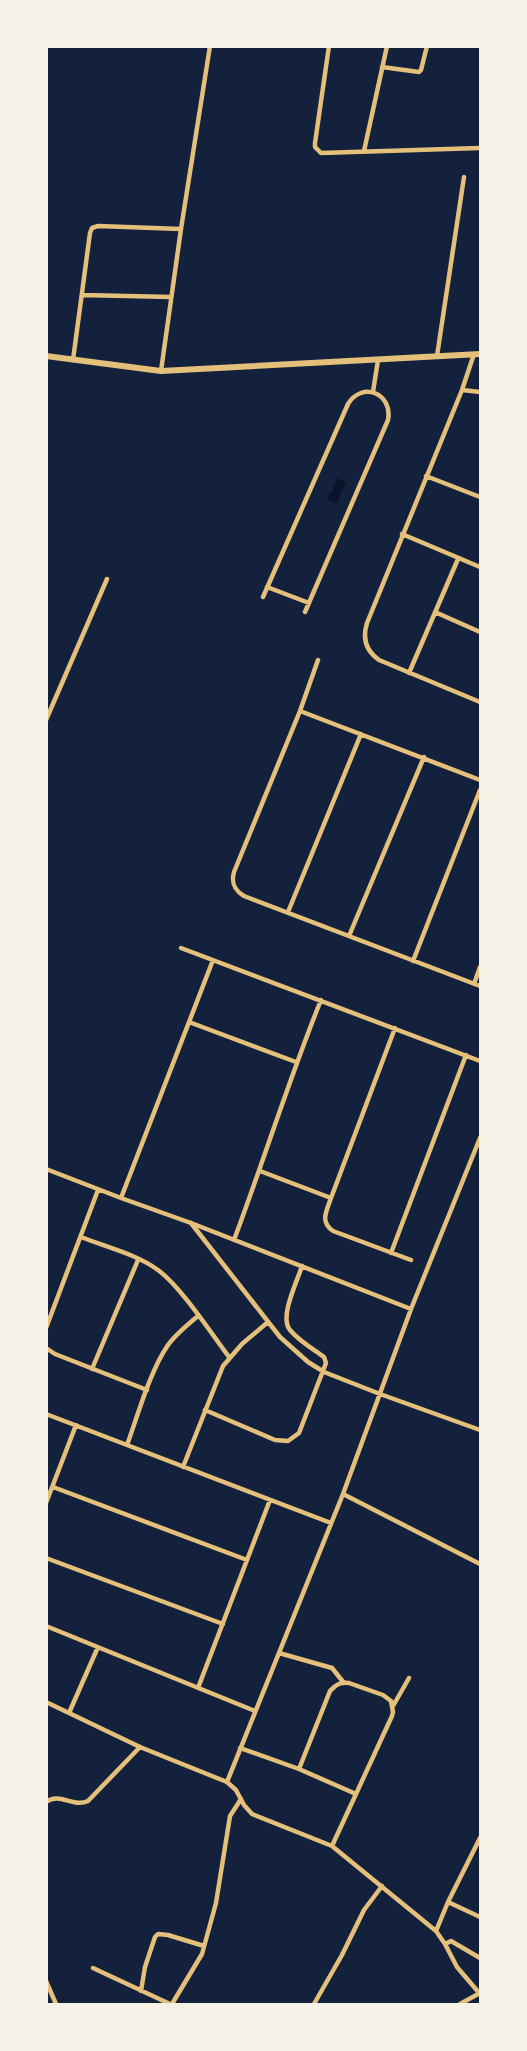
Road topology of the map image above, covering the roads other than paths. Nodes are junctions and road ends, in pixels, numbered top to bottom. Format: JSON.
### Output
{"nodes":[{"id":1,"x":210,"y":46,"type":"edge"},
{"id":2,"x":329,"y":46,"type":"edge"},
{"id":3,"x":387,"y":46,"type":"edge"},
{"id":4,"x":427,"y":46,"type":"edge"},
{"id":5,"x":382,"y":67,"type":"junction"},
{"id":6,"x":480,"y":148,"type":"edge"},
{"id":7,"x":364,"y":151,"type":"junction"},
{"id":8,"x":464,"y":177,"type":"dead end"},
{"id":9,"x":181,"y":229,"type":"junction"},
{"id":10,"x":82,"y":295,"type":"junction"},
{"id":11,"x":171,"y":297,"type":"junction"},
{"id":12,"x":477,"y":354,"type":"edge"},
{"id":13,"x":46,"y":356,"type":"edge"},
{"id":14,"x":437,"y":356,"type":"junction"},
{"id":15,"x":74,"y":360,"type":"junction"},
{"id":16,"x":378,"y":360,"type":"junction"},
{"id":17,"x":161,"y":371,"type":"junction"},
{"id":18,"x":462,"y":390,"type":"junction"},
{"id":19,"x":373,"y":392,"type":"junction"},
{"id":20,"x":480,"y":392,"type":"edge"},
{"id":21,"x":426,"y":476,"type":"junction"},
{"id":22,"x":480,"y":497,"type":"edge"},
{"id":23,"x":402,"y":534,"type":"junction"},
{"id":24,"x":458,"y":558,"type":"junction"},
{"id":25,"x":480,"y":567,"type":"edge"},
{"id":26,"x":107,"y":579,"type":"dead end"},
{"id":27,"x":267,"y":587,"type":"junction"},
{"id":28,"x":263,"y":597,"type":"dead end"},
{"id":29,"x":309,"y":603,"type":"junction"},
{"id":30,"x":305,"y":612,"type":"dead end"},
{"id":31,"x":435,"y":612,"type":"junction"},
{"id":32,"x":480,"y":632,"type":"edge"},
{"id":33,"x":318,"y":660,"type":"dead end"},
{"id":34,"x":409,"y":672,"type":"junction"},
{"id":35,"x":480,"y":702,"type":"edge"},
{"id":36,"x":300,"y":711,"type":"junction"},
{"id":37,"x":46,"y":720,"type":"edge"},
{"id":38,"x":361,"y":734,"type":"junction"},
{"id":39,"x":424,"y":757,"type":"junction"},
{"id":40,"x":480,"y":780,"type":"edge"},
{"id":41,"x":480,"y":790,"type":"edge"},
{"id":42,"x":288,"y":912,"type":"junction"},
{"id":43,"x":350,"y":936,"type":"junction"},
{"id":44,"x":181,"y":948,"type":"dead end"},
{"id":45,"x":213,"y":960,"type":"junction"},
{"id":46,"x":413,"y":961,"type":"junction"},
{"id":47,"x":480,"y":967,"type":"edge"},
{"id":48,"x":474,"y":984,"type":"junction"},
{"id":49,"x":480,"y":986,"type":"edge"},
{"id":50,"x":321,"y":1000,"type":"junction"},
{"id":51,"x":189,"y":1022,"type":"junction"},
{"id":52,"x":395,"y":1028,"type":"junction"},
{"id":53,"x":466,"y":1055,"type":"junction"},
{"id":54,"x":480,"y":1060,"type":"edge"},
{"id":55,"x":296,"y":1062,"type":"junction"},
{"id":56,"x":480,"y":1138,"type":"edge"},
{"id":57,"x":46,"y":1169,"type":"edge"},
{"id":58,"x":260,"y":1172,"type":"junction"},
{"id":59,"x":98,"y":1190,"type":"junction"},
{"id":60,"x":121,"y":1198,"type":"junction"},
{"id":61,"x":331,"y":1198,"type":"junction"},
{"id":62,"x":191,"y":1223,"type":"junction"},
{"id":63,"x":81,"y":1237,"type":"junction"},
{"id":64,"x":234,"y":1240,"type":"junction"},
{"id":65,"x":391,"y":1253,"type":"junction"},
{"id":66,"x":138,"y":1260,"type":"junction"},
{"id":67,"x":411,"y":1260,"type":"dead end"},
{"id":68,"x":302,"y":1266,"type":"junction"},
{"id":69,"x":411,"y":1309,"type":"junction"},
{"id":70,"x":198,"y":1316,"type":"junction"},
{"id":71,"x":268,"y":1322,"type":"junction"},
{"id":72,"x":46,"y":1328,"type":"edge"},
{"id":73,"x":46,"y":1348,"type":"edge"},
{"id":74,"x":229,"y":1357,"type":"junction"},
{"id":75,"x":92,"y":1369,"type":"junction"},
{"id":76,"x":324,"y":1372,"type":"junction"},
{"id":77,"x":147,"y":1390,"type":"junction"},
{"id":78,"x":380,"y":1394,"type":"junction"},
{"id":79,"x":205,"y":1410,"type":"junction"},
{"id":80,"x":46,"y":1414,"type":"edge"},
{"id":81,"x":76,"y":1425,"type":"junction"},
{"id":82,"x":480,"y":1431,"type":"edge"},
{"id":83,"x":128,"y":1445,"type":"junction"},
{"id":84,"x":183,"y":1467,"type":"junction"},
{"id":85,"x":53,"y":1488,"type":"junction"},
{"id":86,"x":343,"y":1494,"type":"junction"},
{"id":87,"x":270,"y":1500,"type":"junction"},
{"id":88,"x":46,"y":1503,"type":"edge"},
{"id":89,"x":331,"y":1523,"type":"junction"},
{"id":90,"x":46,"y":1558,"type":"edge"},
{"id":91,"x":247,"y":1560,"type":"junction"},
{"id":92,"x":480,"y":1564,"type":"edge"},
{"id":93,"x":223,"y":1624,"type":"junction"},
{"id":94,"x":46,"y":1626,"type":"edge"},
{"id":95,"x":98,"y":1647,"type":"junction"},
{"id":96,"x":279,"y":1653,"type":"junction"},
{"id":97,"x":409,"y":1678,"type":"dead end"},
{"id":98,"x":344,"y":1683,"type":"junction"},
{"id":99,"x":198,"y":1688,"type":"junction"},
{"id":100,"x":46,"y":1702,"type":"edge"},
{"id":101,"x":393,"y":1706,"type":"junction"},
{"id":102,"x":255,"y":1711,"type":"junction"},
{"id":103,"x":69,"y":1713,"type":"junction"},
{"id":104,"x":140,"y":1747,"type":"junction"},
{"id":105,"x":240,"y":1748,"type":"junction"},
{"id":106,"x":299,"y":1770,"type":"junction"},
{"id":107,"x":227,"y":1782,"type":"junction"},
{"id":108,"x":356,"y":1794,"type":"junction"},
{"id":109,"x":241,"y":1799,"type":"junction"},
{"id":110,"x":46,"y":1802,"type":"edge"},
{"id":111,"x":480,"y":1838,"type":"edge"},
{"id":112,"x":332,"y":1846,"type":"junction"},
{"id":113,"x":475,"y":1850,"type":"junction"},
{"id":114,"x":480,"y":1852,"type":"edge"},
{"id":115,"x":382,"y":1886,"type":"junction"},
{"id":116,"x":448,"y":1902,"type":"junction"},
{"id":117,"x":480,"y":1917,"type":"edge"},
{"id":118,"x":436,"y":1931,"type":"junction"},
{"id":119,"x":445,"y":1944,"type":"junction"},
{"id":120,"x":204,"y":1947,"type":"junction"},
{"id":121,"x":480,"y":1958,"type":"edge"},
{"id":122,"x":93,"y":1968,"type":"dead end"},
{"id":123,"x":46,"y":1981,"type":"edge"},
{"id":124,"x":141,"y":1991,"type":"junction"},
{"id":125,"x":480,"y":1993,"type":"edge"},
{"id":126,"x":56,"y":2004,"type":"edge"},
{"id":127,"x":171,"y":2004,"type":"edge"},
{"id":128,"x":314,"y":2004,"type":"edge"},
{"id":129,"x":460,"y":2004,"type":"edge"}],
"edges":[{"from":1,"to":9,"type":"street"},
{"from":2,"to":7,"type":"street"},
{"from":3,"to":5,"type":"street"},
{"from":4,"to":5,"type":"street"},
{"from":5,"to":7,"type":"street"},
{"from":6,"to":7,"type":"street"},
{"from":8,"to":14,"type":"street"},
{"from":9,"to":10,"type":"street"},
{"from":9,"to":11,"type":"street"},
{"from":10,"to":11,"type":"street"},
{"from":10,"to":15,"type":"street"},
{"from":11,"to":17,"type":"street"},
{"from":12,"to":14,"type":"street"},
{"from":12,"to":18,"type":"street"},
{"from":13,"to":15,"type":"street"},
{"from":14,"to":16,"type":"street"},
{"from":15,"to":17,"type":"street"},
{"from":16,"to":17,"type":"street"},
{"from":16,"to":19,"type":"street"},
{"from":18,"to":20,"type":"street"},
{"from":18,"to":21,"type":"street"},
{"from":19,"to":27,"type":"street"},
{"from":19,"to":29,"type":"street"},
{"from":21,"to":22,"type":"street"},
{"from":21,"to":23,"type":"street"},
{"from":23,"to":24,"type":"street"},
{"from":23,"to":34,"type":"street"},
{"from":24,"to":25,"type":"street"},
{"from":24,"to":31,"type":"street"},
{"from":26,"to":37,"type":"street"},
{"from":27,"to":28,"type":"street"},
{"from":27,"to":29,"type":"street"},
{"from":29,"to":30,"type":"street"},
{"from":31,"to":32,"type":"street"},
{"from":31,"to":34,"type":"street"},
{"from":33,"to":36,"type":"street"},
{"from":34,"to":35,"type":"street"},
{"from":36,"to":38,"type":"street"},
{"from":36,"to":42,"type":"street"},
{"from":38,"to":39,"type":"street"},
{"from":38,"to":42,"type":"street"},
{"from":39,"to":40,"type":"street"},
{"from":39,"to":43,"type":"street"},
{"from":41,"to":46,"type":"street"},
{"from":42,"to":43,"type":"street"},
{"from":43,"to":46,"type":"street"},
{"from":44,"to":45,"type":"street"},
{"from":45,"to":50,"type":"street"},
{"from":45,"to":51,"type":"street"},
{"from":46,"to":48,"type":"street"},
{"from":47,"to":48,"type":"street"},
{"from":48,"to":49,"type":"street"},
{"from":50,"to":52,"type":"street"},
{"from":50,"to":55,"type":"street"},
{"from":51,"to":55,"type":"street"},
{"from":51,"to":60,"type":"street"},
{"from":52,"to":53,"type":"street"},
{"from":52,"to":61,"type":"street"},
{"from":53,"to":54,"type":"street"},
{"from":53,"to":65,"type":"street"},
{"from":55,"to":58,"type":"street"},
{"from":56,"to":69,"type":"street"},
{"from":57,"to":59,"type":"street"},
{"from":58,"to":61,"type":"street"},
{"from":58,"to":64,"type":"street"},
{"from":59,"to":60,"type":"street"},
{"from":59,"to":63,"type":"street"},
{"from":60,"to":62,"type":"street"},
{"from":61,"to":65,"type":"street"},
{"from":62,"to":64,"type":"street"},
{"from":62,"to":71,"type":"street"},
{"from":63,"to":66,"type":"street"},
{"from":63,"to":72,"type":"street"},
{"from":64,"to":68,"type":"street"},
{"from":65,"to":67,"type":"street"},
{"from":66,"to":70,"type":"street"},
{"from":66,"to":75,"type":"street"},
{"from":68,"to":69,"type":"street"},
{"from":68,"to":76,"type":"street"},
{"from":69,"to":78,"type":"street"},
{"from":70,"to":74,"type":"street"},
{"from":70,"to":77,"type":"street"},
{"from":71,"to":74,"type":"street"},
{"from":71,"to":76,"type":"street"},
{"from":73,"to":75,"type":"street"},
{"from":74,"to":79,"type":"street"},
{"from":75,"to":77,"type":"street"},
{"from":76,"to":78,"type":"street"},
{"from":76,"to":79,"type":"street"},
{"from":77,"to":83,"type":"street"},
{"from":78,"to":82,"type":"street"},
{"from":78,"to":86,"type":"street"},
{"from":79,"to":84,"type":"street"},
{"from":80,"to":81,"type":"street"},
{"from":81,"to":83,"type":"street"},
{"from":81,"to":85,"type":"street"},
{"from":83,"to":84,"type":"street"},
{"from":84,"to":87,"type":"street"},
{"from":85,"to":88,"type":"street"},
{"from":85,"to":91,"type":"street"},
{"from":86,"to":89,"type":"street"},
{"from":86,"to":92,"type":"street"},
{"from":87,"to":89,"type":"street"},
{"from":87,"to":91,"type":"street"},
{"from":89,"to":96,"type":"street"},
{"from":90,"to":93,"type":"street"},
{"from":91,"to":93,"type":"street"},
{"from":93,"to":99,"type":"street"},
{"from":94,"to":95,"type":"street"},
{"from":95,"to":99,"type":"street"},
{"from":95,"to":103,"type":"street"},
{"from":96,"to":98,"type":"street"},
{"from":96,"to":102,"type":"street"},
{"from":97,"to":101,"type":"street"},
{"from":98,"to":101,"type":"street"},
{"from":98,"to":106,"type":"street"},
{"from":99,"to":102,"type":"street"},
{"from":100,"to":103,"type":"street"},
{"from":101,"to":108,"type":"street"},
{"from":102,"to":105,"type":"street"},
{"from":103,"to":104,"type":"street"},
{"from":104,"to":107,"type":"street"},
{"from":104,"to":110,"type":"street"},
{"from":105,"to":106,"type":"street"},
{"from":105,"to":107,"type":"street"},
{"from":106,"to":108,"type":"street"},
{"from":107,"to":109,"type":"street"},
{"from":108,"to":112,"type":"street"},
{"from":109,"to":112,"type":"street"},
{"from":109,"to":120,"type":"street"},
{"from":111,"to":113,"type":"street"},
{"from":112,"to":115,"type":"street"},
{"from":113,"to":114,"type":"street"},
{"from":113,"to":116,"type":"street"},
{"from":115,"to":118,"type":"street"},
{"from":115,"to":128,"type":"street"},
{"from":116,"to":117,"type":"street"},
{"from":116,"to":118,"type":"street"},
{"from":118,"to":119,"type":"street"},
{"from":119,"to":121,"type":"street"},
{"from":119,"to":125,"type":"street"},
{"from":120,"to":124,"type":"street"},
{"from":120,"to":127,"type":"street"},
{"from":122,"to":124,"type":"street"},
{"from":123,"to":126,"type":"street"},
{"from":124,"to":127,"type":"street"},
{"from":125,"to":129,"type":"street"}]}
